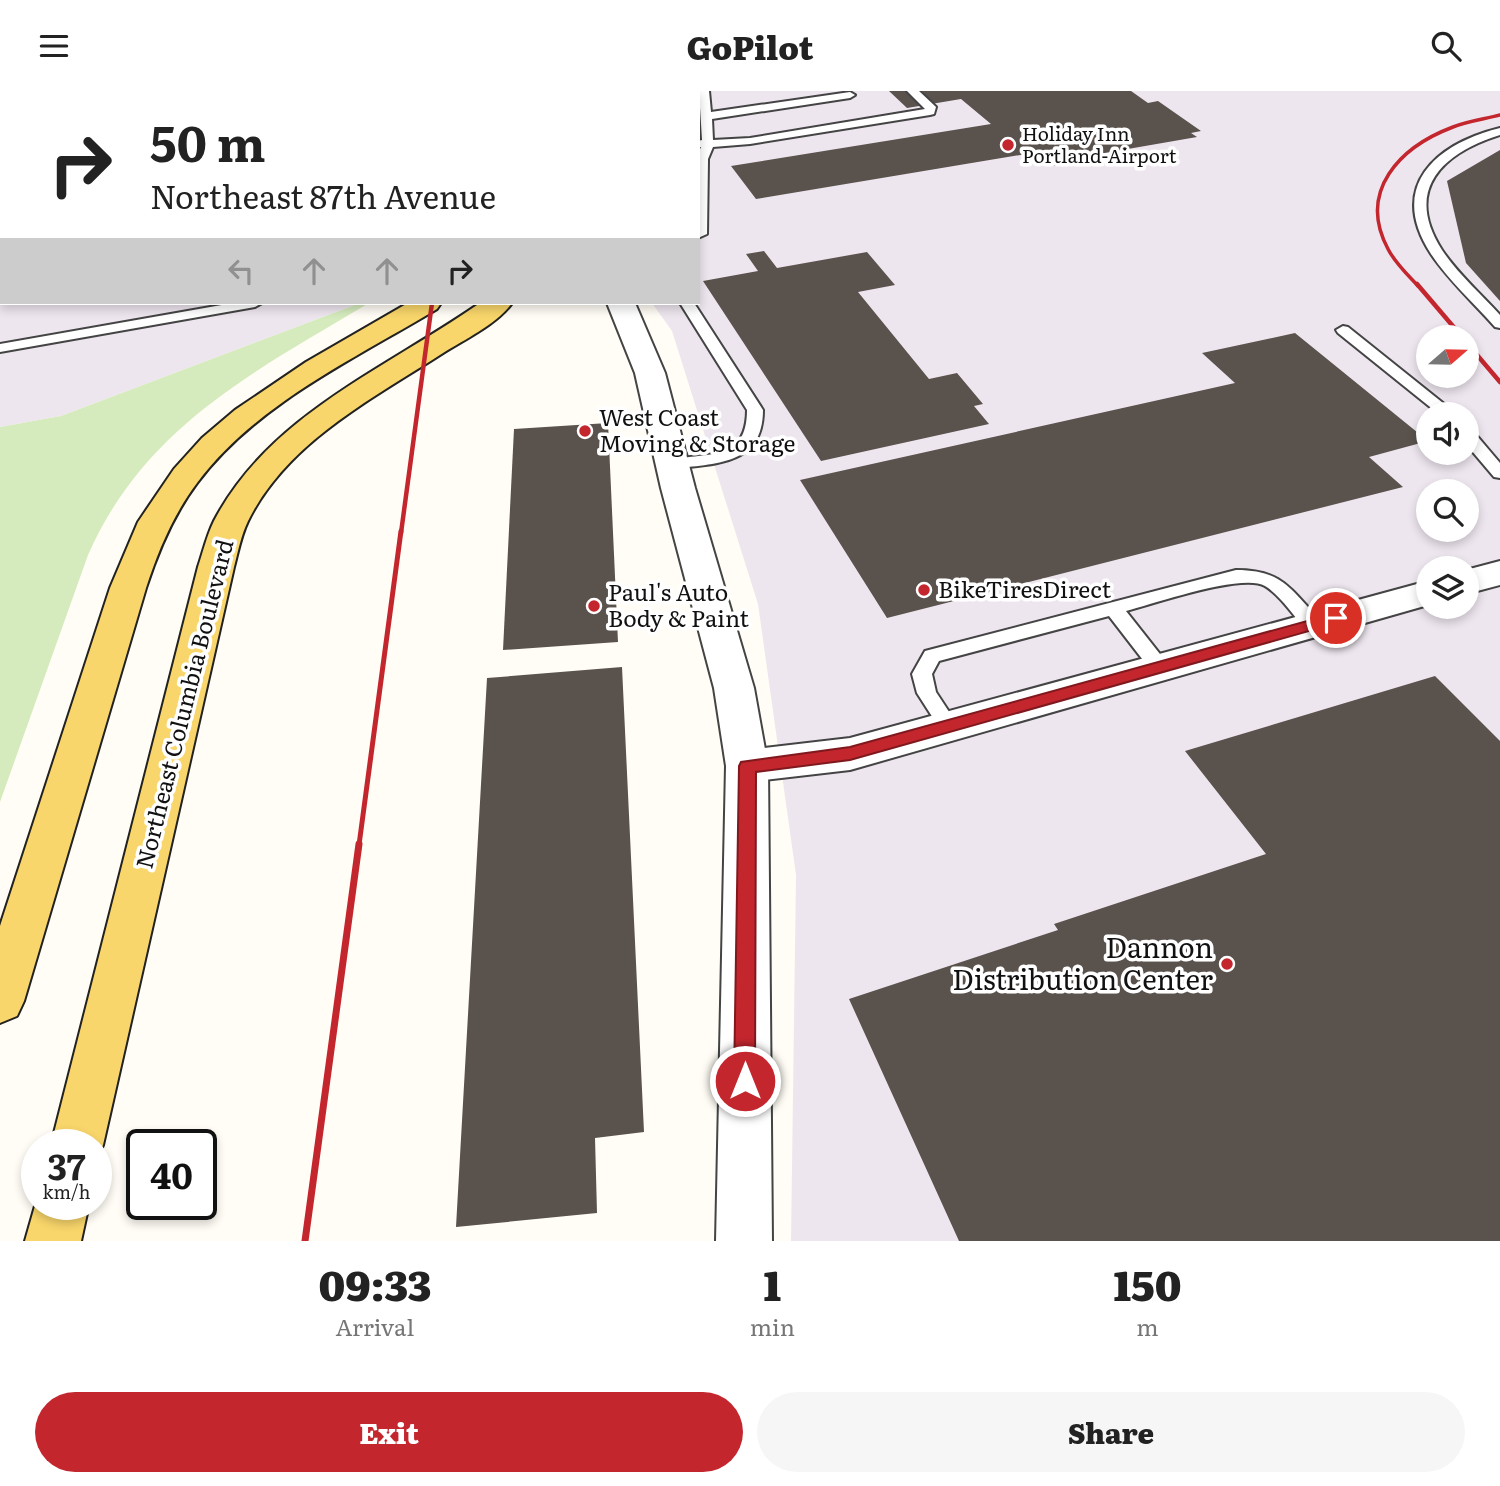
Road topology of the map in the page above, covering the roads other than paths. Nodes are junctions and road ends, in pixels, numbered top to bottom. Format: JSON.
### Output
{"nodes":[{"id":1,"x":704,"y":91,"type":"edge"},
{"id":2,"x":912,"y":91,"type":"edge"},
{"id":3,"x":848,"y":93,"type":"edge"},
{"id":4,"x":859,"y":104,"type":"dead end"},
{"id":5,"x":869,"y":113,"type":"dead end"},
{"id":6,"x":706,"y":115,"type":"junction"},
{"id":7,"x":878,"y":122,"type":"junction"},
{"id":8,"x":1500,"y":131,"type":"edge"},
{"id":9,"x":703,"y":144,"type":"edge"},
{"id":10,"x":700,"y":234,"type":"edge"},
{"id":11,"x":244,"y":305,"type":"edge"},
{"id":12,"x":424,"y":305,"type":"edge"},
{"id":13,"x":495,"y":305,"type":"edge"},
{"id":14,"x":622,"y":305,"type":"edge"},
{"id":15,"x":688,"y":305,"type":"edge"},
{"id":16,"x":1500,"y":324,"type":"edge"},
{"id":17,"x":1343,"y":330,"type":"dead end"},
{"id":18,"x":0,"y":348,"type":"edge"},
{"id":19,"x":1434,"y":402,"type":"edge"},
{"id":20,"x":1479,"y":448,"type":"edge"},
{"id":21,"x":672,"y":464,"type":"junction"},
{"id":22,"x":1500,"y":473,"type":"edge"},
{"id":23,"x":1500,"y":573,"type":"edge"},
{"id":24,"x":1479,"y":579,"type":"edge"},
{"id":25,"x":1416,"y":596,"type":"edge"},
{"id":26,"x":1113,"y":608,"type":"junction"},
{"id":27,"x":1313,"y":625,"type":"junction"},
{"id":28,"x":1160,"y":668,"type":"junction"},
{"id":29,"x":948,"y":726,"type":"junction"},
{"id":30,"x":747,"y":766,"type":"junction"},
{"id":31,"x":0,"y":1001,"type":"edge"},
{"id":32,"x":81,"y":1129,"type":"edge"},
{"id":33,"x":58,"y":1220,"type":"edge"},
{"id":34,"x":53,"y":1241,"type":"edge"},
{"id":35,"x":744,"y":1241,"type":"edge"}],
"edges":[{"from":1,"to":6,"type":"lane"},
{"from":2,"to":7,"type":"lane"},
{"from":3,"to":4,"type":"lane"},
{"from":3,"to":6,"type":"lane"},
{"from":5,"to":7,"type":"lane"},
{"from":6,"to":9,"type":"lane"},
{"from":7,"to":9,"type":"lane"},
{"from":8,"to":16,"type":"lane"},
{"from":9,"to":10,"type":"lane"},
{"from":11,"to":18,"type":"lane"},
{"from":12,"to":31,"type":"main road"},
{"from":13,"to":32,"type":"main road","name":"Northeast Columbia Boulevard"},
{"from":14,"to":21,"type":"street"},
{"from":15,"to":21,"type":"lane"},
{"from":17,"to":19,"type":"lane"},
{"from":20,"to":22,"type":"lane"},
{"from":21,"to":30,"type":"street"},
{"from":23,"to":24,"type":"street"},
{"from":25,"to":27,"type":"street"},
{"from":26,"to":27,"type":"lane"},
{"from":26,"to":28,"type":"lane"},
{"from":26,"to":29,"type":"lane"},
{"from":27,"to":28,"type":"street"},
{"from":28,"to":29,"type":"street"},
{"from":29,"to":30,"type":"street"},
{"from":30,"to":35,"type":"street"},
{"from":33,"to":34,"type":"main road"}]}
